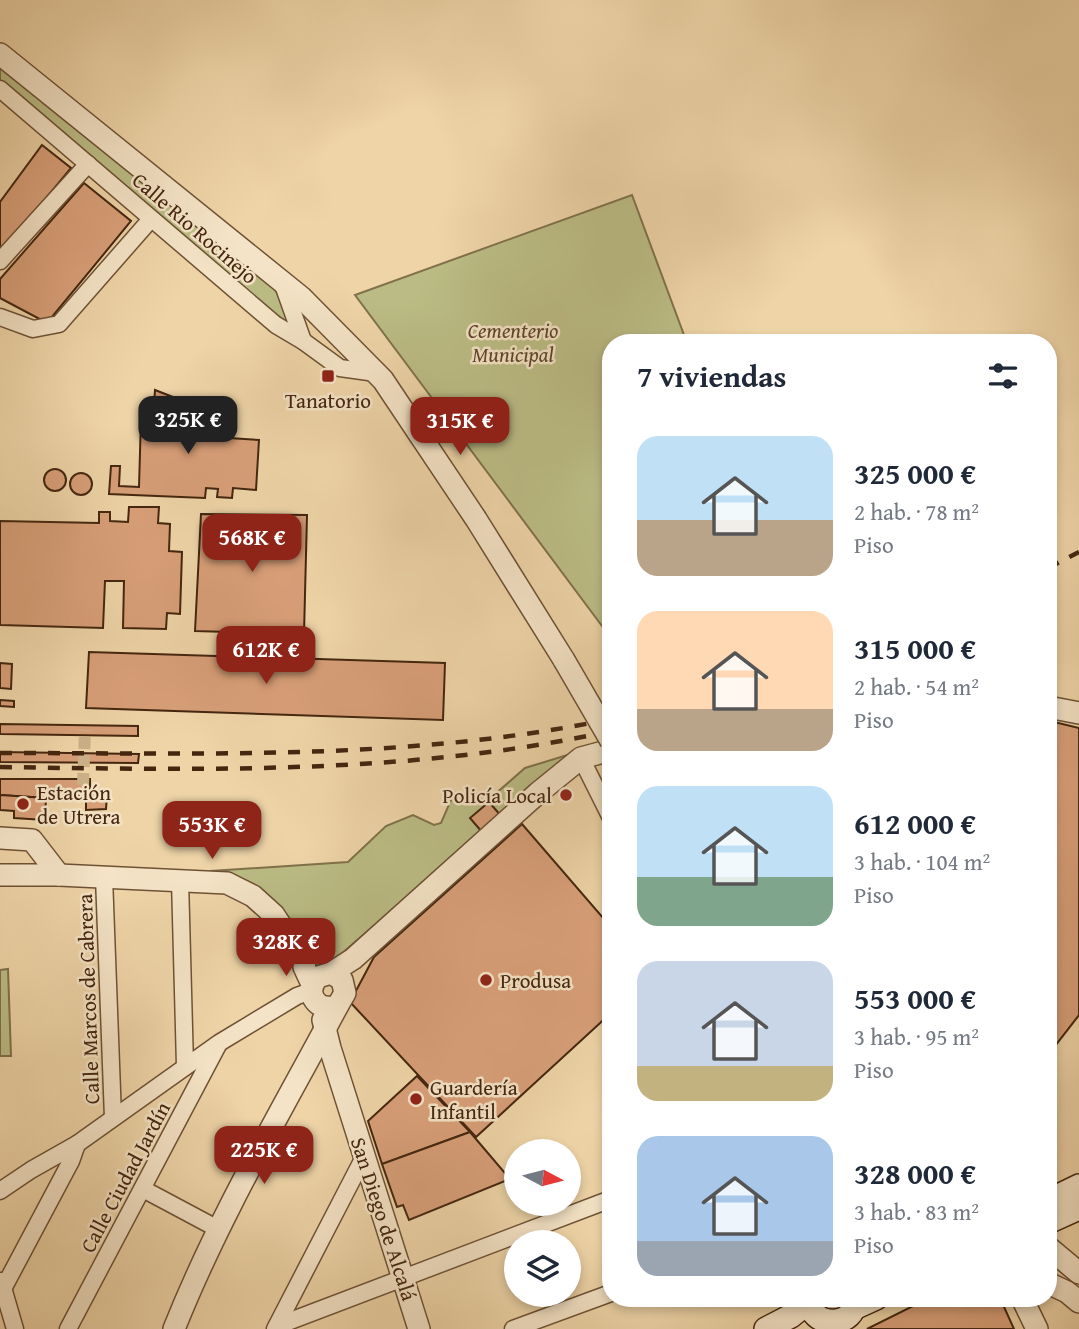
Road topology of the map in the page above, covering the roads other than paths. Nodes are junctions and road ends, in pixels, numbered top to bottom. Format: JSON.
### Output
{"nodes":[{"id":1,"x":0,"y":54,"type":"edge"},
{"id":2,"x":0,"y":89,"type":"edge"},
{"id":3,"x":88,"y":164,"type":"junction"},
{"id":4,"x":151,"y":219,"type":"junction"},
{"id":5,"x":0,"y":261,"type":"edge"},
{"id":6,"x":281,"y":280,"type":"junction"},
{"id":7,"x":0,"y":317,"type":"edge"},
{"id":8,"x":303,"y":341,"type":"junction"},
{"id":9,"x":376,"y":373,"type":"junction"},
{"id":10,"x":1057,"y":709,"type":"edge"},
{"id":11,"x":1079,"y":713,"type":"edge"},
{"id":12,"x":602,"y":725,"type":"edge"},
{"id":13,"x":602,"y":752,"type":"edge"},
{"id":14,"x":581,"y":758,"type":"junction"},
{"id":15,"x":602,"y":800,"type":"edge"},
{"id":16,"x":0,"y":838,"type":"edge"},
{"id":17,"x":42,"y":853,"type":"junction"},
{"id":18,"x":26,"y":874,"type":"junction"},
{"id":19,"x":0,"y":875,"type":"edge"},
{"id":20,"x":59,"y":875,"type":"junction"},
{"id":21,"x":104,"y":877,"type":"junction"},
{"id":22,"x":180,"y":880,"type":"junction"},
{"id":23,"x":323,"y":986,"type":"junction"},
{"id":24,"x":326,"y":1029,"type":"junction"},
{"id":25,"x":219,"y":1043,"type":"junction"},
{"id":26,"x":185,"y":1066,"type":"junction"},
{"id":27,"x":113,"y":1118,"type":"junction"},
{"id":28,"x":77,"y":1144,"type":"junction"},
{"id":29,"x":364,"y":1157,"type":"junction"},
{"id":30,"x":1079,"y":1186,"type":"edge"},
{"id":31,"x":144,"y":1189,"type":"junction"},
{"id":32,"x":0,"y":1191,"type":"edge"},
{"id":33,"x":602,"y":1202,"type":"edge"},
{"id":34,"x":1079,"y":1208,"type":"edge"},
{"id":35,"x":1057,"y":1210,"type":"edge"},
{"id":36,"x":1057,"y":1216,"type":"edge"},
{"id":37,"x":218,"y":1229,"type":"junction"},
{"id":38,"x":1057,"y":1255,"type":"edge"},
{"id":39,"x":1079,"y":1273,"type":"edge"},
{"id":40,"x":404,"y":1278,"type":"junction"},
{"id":41,"x":1,"y":1283,"type":"edge"},
{"id":42,"x":1057,"y":1287,"type":"edge"},
{"id":43,"x":602,"y":1296,"type":"edge"},
{"id":44,"x":1079,"y":1302,"type":"edge"},
{"id":45,"x":802,"y":1307,"type":"edge"},
{"id":46,"x":813,"y":1307,"type":"edge"},
{"id":47,"x":852,"y":1307,"type":"edge"},
{"id":48,"x":1026,"y":1307,"type":"edge"},
{"id":49,"x":822,"y":1327,"type":"edge"},
{"id":50,"x":276,"y":1328,"type":"edge"},
{"id":51,"x":15,"y":1329,"type":"edge"},
{"id":52,"x":68,"y":1329,"type":"edge"},
{"id":53,"x":174,"y":1329,"type":"edge"},
{"id":54,"x":419,"y":1329,"type":"edge"},
{"id":55,"x":513,"y":1329,"type":"edge"},
{"id":56,"x":766,"y":1329,"type":"edge"},
{"id":57,"x":1037,"y":1329,"type":"edge"}],
"edges":[{"from":1,"to":6,"type":"street"},
{"from":2,"to":3,"type":"street","name":"Calle Rio Rocinejo"},
{"from":3,"to":4,"type":"street","name":"Calle Rio Rocinejo"},
{"from":3,"to":5,"type":"street"},
{"from":4,"to":7,"type":"street"},
{"from":4,"to":8,"type":"street","name":"Calle Rio Rocinejo"},
{"from":6,"to":8,"type":"street"},
{"from":6,"to":9,"type":"street"},
{"from":8,"to":9,"type":"street","name":"Calle Rio Rocinejo"},
{"from":9,"to":12,"type":"street","bridge":true},
{"from":10,"to":11,"type":"street"},
{"from":13,"to":14,"type":"street"},
{"from":14,"to":15,"type":"street"},
{"from":14,"to":23,"type":"street"},
{"from":16,"to":17,"type":"street"},
{"from":17,"to":18,"type":"street"},
{"from":17,"to":20,"type":"street"},
{"from":18,"to":19,"type":"street","name":"San Diego de Alcalá"},
{"from":18,"to":20,"type":"street","name":"San Diego de Alcalá"},
{"from":20,"to":21,"type":"street","name":"San Diego de Alcalá"},
{"from":21,"to":22,"type":"street","name":"San Diego de Alcalá"},
{"from":21,"to":27,"type":"street","name":"Calle Marcos de Cabrera"},
{"from":22,"to":23,"type":"street","name":"San Diego de Alcalá"},
{"from":22,"to":26,"type":"street"},
{"from":23,"to":24,"type":"street","name":"San Diego de Alcalá"},
{"from":23,"to":25,"type":"street"},
{"from":24,"to":29,"type":"street","name":"San Diego de Alcalá"},
{"from":24,"to":37,"type":"street"},
{"from":25,"to":26,"type":"street"},
{"from":25,"to":31,"type":"street","name":"Calle Ciudad Jardín"},
{"from":26,"to":27,"type":"street"},
{"from":27,"to":28,"type":"street"},
{"from":28,"to":32,"type":"street"},
{"from":28,"to":41,"type":"street"},
{"from":29,"to":40,"type":"street","name":"San Diego de Alcalá"},
{"from":29,"to":50,"type":"street"},
{"from":30,"to":35,"type":"main road"},
{"from":31,"to":37,"type":"street"},
{"from":31,"to":52,"type":"street","name":"Calle Ciudad Jardín"},
{"from":33,"to":40,"type":"street"},
{"from":34,"to":36,"type":"main road"},
{"from":37,"to":53,"type":"street"},
{"from":38,"to":39,"type":"street"},
{"from":40,"to":50,"type":"street"},
{"from":40,"to":54,"type":"street","name":"San Diego de Alcalá"},
{"from":41,"to":51,"type":"street"},
{"from":42,"to":44,"type":"street"},
{"from":43,"to":55,"type":"street"},
{"from":45,"to":56,"type":"main road"},
{"from":46,"to":49,"type":"main road"},
{"from":47,"to":49,"type":"main road"},
{"from":48,"to":57,"type":"street"}]}
